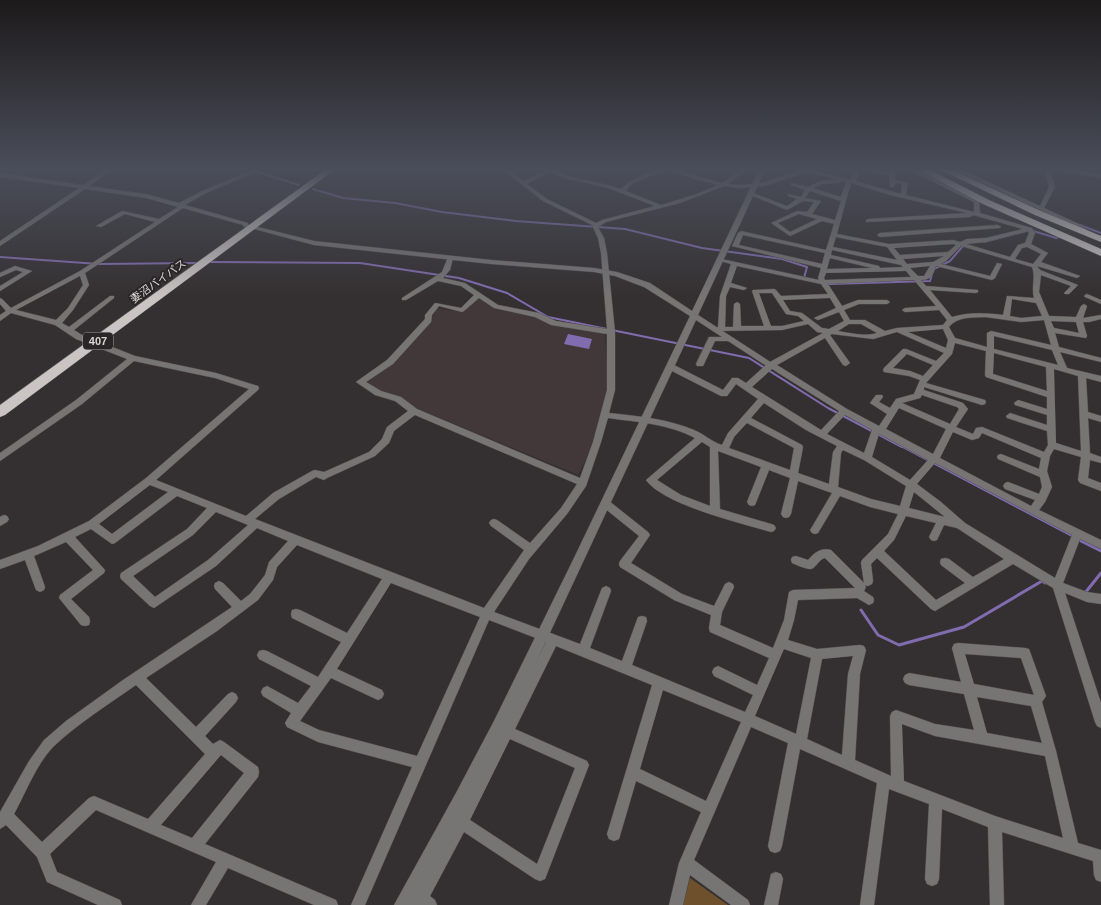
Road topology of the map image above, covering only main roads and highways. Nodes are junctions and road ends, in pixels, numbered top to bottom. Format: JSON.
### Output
{"nodes":[{"id":1,"x":268,"y":212,"type":"edge"},
{"id":2,"x":270,"y":212,"type":"edge"},
{"id":3,"x":1009,"y":212,"type":"edge"},
{"id":4,"x":1023,"y":212,"type":"edge"},
{"id":5,"x":1029,"y":212,"type":"edge"},
{"id":6,"x":1035,"y":212,"type":"edge"},
{"id":7,"x":249,"y":227,"type":"junction"},
{"id":8,"x":1099,"y":242,"type":"edge"},
{"id":9,"x":1101,"y":253,"type":"edge"},
{"id":10,"x":91,"y":342,"type":"junction"},
{"id":11,"x":0,"y":404,"type":"edge"},
{"id":12,"x":0,"y":412,"type":"edge"}],
"edges":[{"from":1,"to":7,"type":"highway","name":"妻沼バイパス","number":"407"},
{"from":2,"to":7,"type":"highway","name":"妻沼バイパス","number":"407"},
{"from":3,"to":9,"type":"highway"},
{"from":4,"to":8,"type":"highway"},
{"from":5,"to":8,"type":"highway"},
{"from":6,"to":8,"type":"highway"},
{"from":7,"to":10,"type":"highway","name":"妻沼バイパス","number":"407"},
{"from":10,"to":11,"type":"highway","name":"妻沼バイパス","number":"407"},
{"from":10,"to":12,"type":"highway","name":"妻沼バイパス","number":"407"}]}
